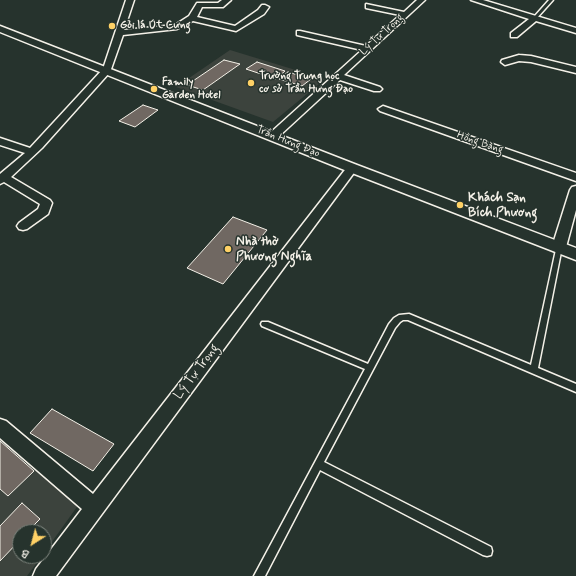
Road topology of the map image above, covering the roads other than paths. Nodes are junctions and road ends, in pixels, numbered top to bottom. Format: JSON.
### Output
{"nodes":[{"id":1,"x":130,"y":0,"type":"edge"},
{"id":2,"x":227,"y":0,"type":"edge"},
{"id":3,"x":421,"y":0,"type":"edge"},
{"id":4,"x":475,"y":0,"type":"edge"},
{"id":5,"x":551,"y":0,"type":"edge"},
{"id":6,"x":369,"y":6,"type":"dead end"},
{"id":7,"x":265,"y":7,"type":"dead end"},
{"id":8,"x":405,"y":14,"type":"junction"},
{"id":9,"x":192,"y":18,"type":"junction"},
{"id":10,"x":535,"y":18,"type":"junction"},
{"id":11,"x":0,"y":29,"type":"edge"},
{"id":12,"x":576,"y":31,"type":"edge"},
{"id":13,"x":119,"y":33,"type":"junction"},
{"id":14,"x":300,"y":33,"type":"dead end"},
{"id":15,"x":514,"y":35,"type":"dead end"},
{"id":16,"x":368,"y":49,"type":"junction"},
{"id":17,"x":505,"y":62,"type":"dead end"},
{"id":18,"x":560,"y":66,"type":"junction"},
{"id":19,"x":107,"y":70,"type":"junction"},
{"id":20,"x":539,"y":70,"type":"dead end"},
{"id":21,"x":576,"y":70,"type":"edge"},
{"id":22,"x":338,"y":76,"type":"junction"},
{"id":23,"x":377,"y":89,"type":"dead end"},
{"id":24,"x":383,"y":109,"type":"dead end"},
{"id":25,"x":273,"y":136,"type":"junction"},
{"id":26,"x":0,"y":141,"type":"edge"},
{"id":27,"x":32,"y":152,"type":"junction"},
{"id":28,"x":352,"y":168,"type":"junction"},
{"id":29,"x":576,"y":177,"type":"edge"},
{"id":30,"x":2,"y":179,"type":"edge"},
{"id":31,"x":576,"y":190,"type":"edge"},
{"id":32,"x":23,"y":226,"type":"dead end"},
{"id":33,"x":559,"y":247,"type":"junction"},
{"id":34,"x":576,"y":254,"type":"edge"},
{"id":35,"x":265,"y":324,"type":"dead end"},
{"id":36,"x":370,"y":368,"type":"junction"},
{"id":37,"x":534,"y":370,"type":"junction"},
{"id":38,"x":576,"y":388,"type":"edge"},
{"id":39,"x":0,"y":427,"type":"edge"},
{"id":40,"x":319,"y":464,"type":"junction"},
{"id":41,"x":95,"y":508,"type":"junction"},
{"id":42,"x":487,"y":550,"type":"dead end"},
{"id":43,"x":43,"y":576,"type":"edge"},
{"id":44,"x":259,"y":576,"type":"edge"}],
"edges":[{"from":1,"to":13,"type":"street"},
{"from":2,"to":9,"type":"street"},
{"from":3,"to":8,"type":"street","name":"Lý Tự Trọng"},
{"from":4,"to":10,"type":"street"},
{"from":5,"to":10,"type":"lane"},
{"from":6,"to":8,"type":"street"},
{"from":7,"to":9,"type":"street"},
{"from":8,"to":16,"type":"street","name":"Lý Tự Trọng"},
{"from":9,"to":13,"type":"street"},
{"from":10,"to":12,"type":"street"},
{"from":10,"to":15,"type":"street"},
{"from":11,"to":19,"type":"street","name":"Trần Hưng Đạo"},
{"from":13,"to":19,"type":"street"},
{"from":14,"to":16,"type":"street"},
{"from":16,"to":22,"type":"street","name":"Lý Tự Trọng"},
{"from":17,"to":18,"type":"street"},
{"from":18,"to":20,"type":"street"},
{"from":18,"to":21,"type":"street"},
{"from":19,"to":25,"type":"street","name":"Trần Hưng Đạo"},
{"from":19,"to":27,"type":"street"},
{"from":22,"to":23,"type":"street"},
{"from":22,"to":25,"type":"street","name":"Lý Tự Trọng"},
{"from":24,"to":29,"type":"street","name":"Hồng Bàng"},
{"from":25,"to":28,"type":"street","name":"Trần Hưng Đạo"},
{"from":26,"to":27,"type":"street"},
{"from":27,"to":30,"type":"street"},
{"from":28,"to":33,"type":"street","name":"Trần Hưng Đạo"},
{"from":28,"to":41,"type":"street","name":"Lý Tự Trọng"},
{"from":30,"to":32,"type":"street"},
{"from":31,"to":33,"type":"street"},
{"from":33,"to":34,"type":"street","name":"Trần Hưng Đạo"},
{"from":33,"to":37,"type":"lane"},
{"from":35,"to":36,"type":"lane"},
{"from":36,"to":37,"type":"lane"},
{"from":36,"to":40,"type":"lane"},
{"from":37,"to":38,"type":"lane"},
{"from":39,"to":41,"type":"street"},
{"from":40,"to":42,"type":"lane"},
{"from":40,"to":44,"type":"lane"},
{"from":41,"to":43,"type":"street","name":"Lý Tự Trọng"}]}
